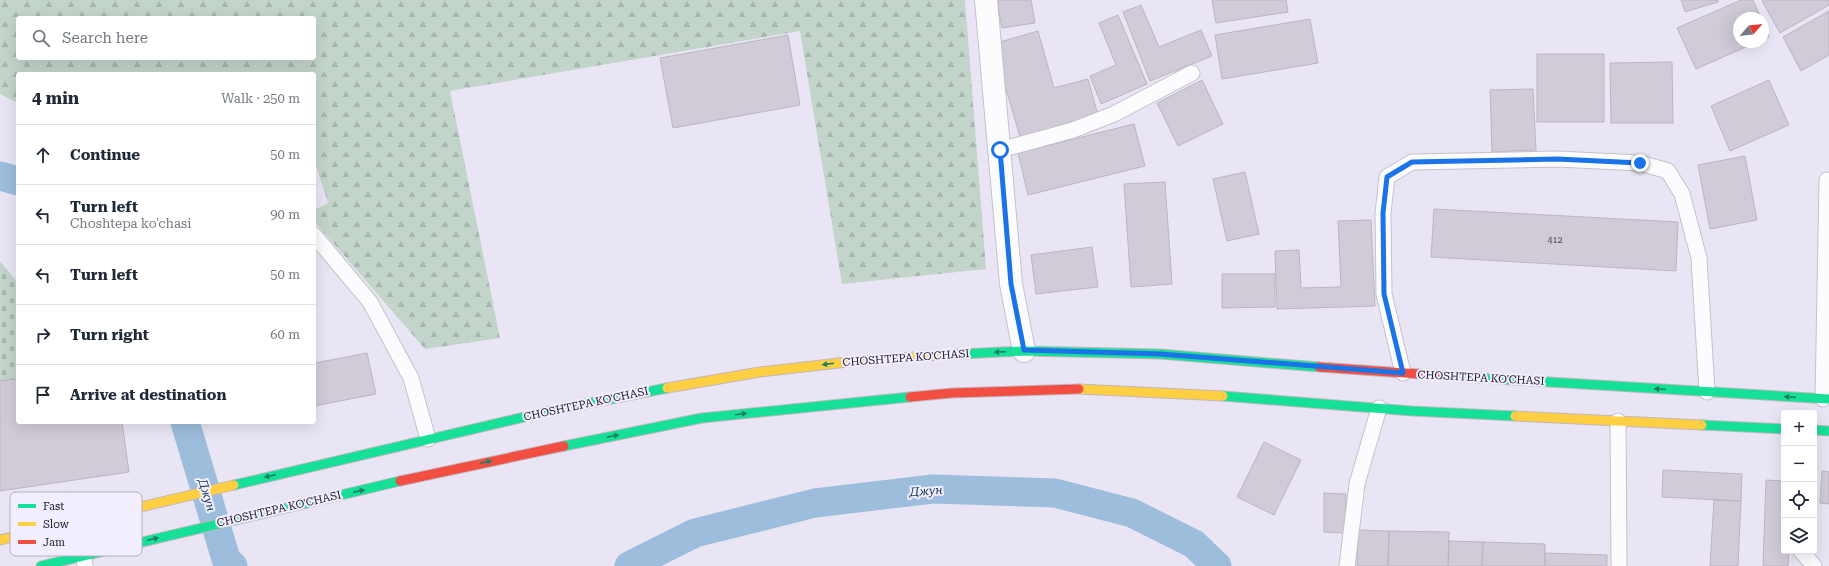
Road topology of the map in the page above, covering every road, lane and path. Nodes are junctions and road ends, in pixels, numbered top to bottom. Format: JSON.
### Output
{"nodes":[{"id":1,"x":986,"y":0,"type":"edge"},
{"id":2,"x":1192,"y":73,"type":"dead end"},
{"id":3,"x":1000,"y":150,"type":"junction"},
{"id":4,"x":1827,"y":180,"type":"dead end"},
{"id":5,"x":316,"y":237,"type":"edge"},
{"id":6,"x":1024,"y":350,"type":"junction"},
{"id":7,"x":1403,"y":373,"type":"junction"},
{"id":8,"x":1707,"y":392,"type":"junction"},
{"id":9,"x":1826,"y":399,"type":"edge"},
{"id":10,"x":1379,"y":408,"type":"junction"},
{"id":11,"x":1618,"y":421,"type":"junction"},
{"id":12,"x":1781,"y":429,"type":"edge"},
{"id":13,"x":1817,"y":430,"type":"edge"},
{"id":14,"x":1829,"y":431,"type":"edge"},
{"id":15,"x":428,"y":438,"type":"junction"},
{"id":16,"x":142,"y":506,"type":"edge"},
{"id":17,"x":10,"y":538,"type":"edge"},
{"id":18,"x":0,"y":540,"type":"edge"},
{"id":19,"x":142,"y":542,"type":"edge"},
{"id":20,"x":1804,"y":554,"type":"edge"},
{"id":21,"x":92,"y":556,"type":"edge"},
{"id":22,"x":74,"y":562,"type":"edge"},
{"id":23,"x":41,"y":566,"type":"edge"},
{"id":24,"x":1346,"y":566,"type":"edge"},
{"id":25,"x":1619,"y":566,"type":"edge"},
{"id":26,"x":1814,"y":566,"type":"edge"}],
"edges":[{"from":1,"to":3,"type":"street"},
{"from":2,"to":3,"type":"lane"},
{"from":3,"to":6,"type":"street"},
{"from":4,"to":9,"type":"lane"},
{"from":5,"to":15,"type":"lane"},
{"from":6,"to":7,"type":"main road","name":"CHOSHTEPA KO'CHASI"},
{"from":6,"to":15,"type":"main road","name":"CHOSHTEPA KO'CHASI","one_way":true},
{"from":8,"to":7,"type":"main road","name":"CHOSHTEPA KO'CHASI","one_way":true},
{"from":7,"to":8,"type":"lane"},
{"from":9,"to":8,"type":"main road","name":"CHOSHTEPA KO'CHASI","one_way":true},
{"from":10,"to":11,"type":"main road","name":"CHOSHTEPA KO'CHASI"},
{"from":19,"to":10,"type":"main road","name":"CHOSHTEPA KO'CHASI","one_way":true},
{"from":10,"to":24,"type":"lane"},
{"from":11,"to":12,"type":"main road","name":"CHOSHTEPA KO'CHASI"},
{"from":11,"to":25,"type":"lane"},
{"from":13,"to":14,"type":"main road"},
{"from":15,"to":16,"type":"main road","name":"CHOSHTEPA KO'CHASI","one_way":true},
{"from":17,"to":18,"type":"main road","name":"CHOSHTEPA KO'CHASI"},
{"from":20,"to":26,"type":"lane"},
{"from":22,"to":21,"type":"main road","name":"CHOSHTEPA KO'CHASI","one_way":true},
{"from":22,"to":23,"type":"main road","name":"CHOSHTEPA KO'CHASI"}]}
